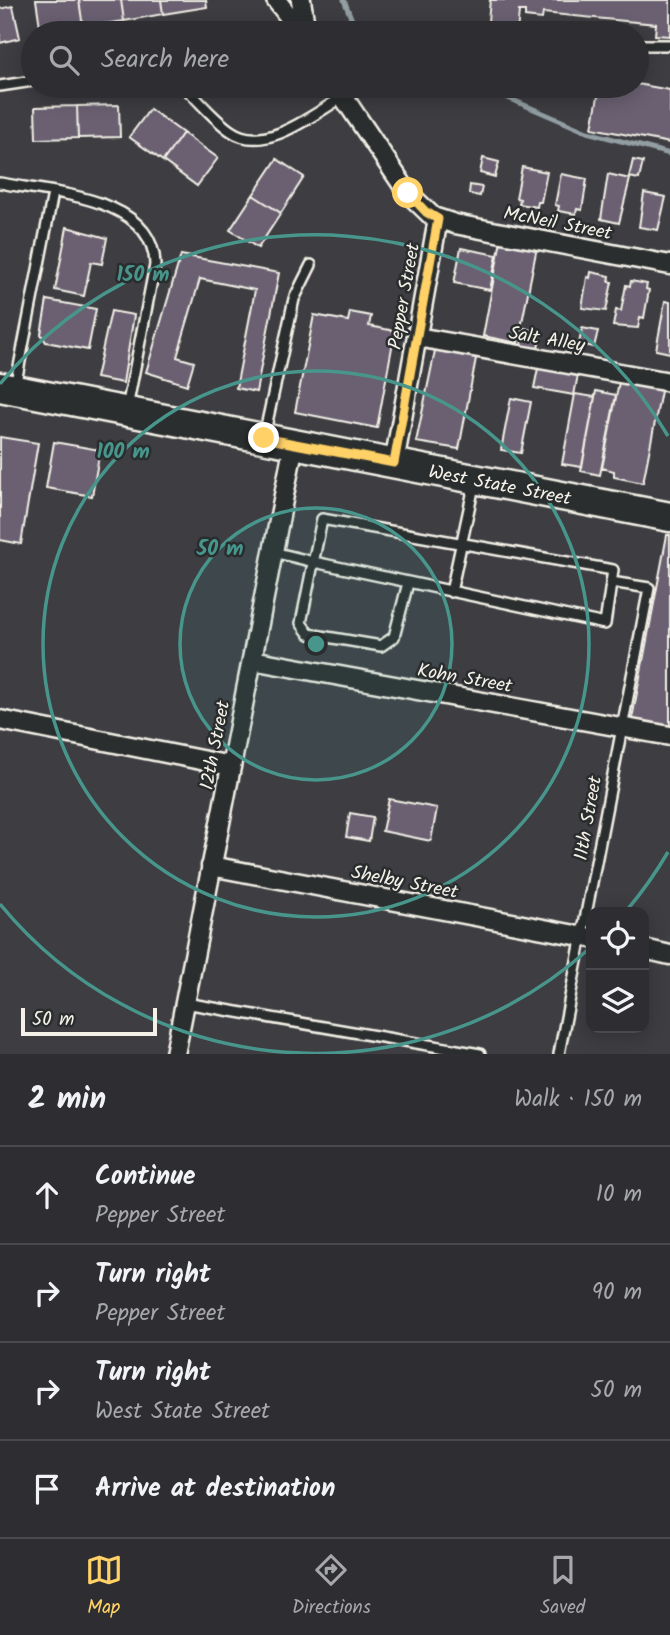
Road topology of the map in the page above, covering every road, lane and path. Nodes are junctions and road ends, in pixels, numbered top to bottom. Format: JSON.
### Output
{"nodes":[{"id":1,"x":276,"y":0,"type":"edge"},
{"id":2,"x":301,"y":0,"type":"edge"},
{"id":3,"x":294,"y":21,"type":"edge"},
{"id":4,"x":303,"y":21,"type":"edge"},
{"id":5,"x":649,"y":45,"type":"edge"},
{"id":6,"x":670,"y":45,"type":"edge"},
{"id":7,"x":21,"y":83,"type":"edge"},
{"id":8,"x":0,"y":86,"type":"edge"},
{"id":9,"x":196,"y":98,"type":"edge"},
{"id":10,"x":330,"y":98,"type":"edge"},
{"id":11,"x":345,"y":98,"type":"edge"},
{"id":12,"x":0,"y":183,"type":"edge"},
{"id":13,"x":53,"y":193,"type":"junction"},
{"id":14,"x":438,"y":219,"type":"junction"},
{"id":15,"x":312,"y":265,"type":"dead end"},
{"id":16,"x":670,"y":265,"type":"edge"},
{"id":17,"x":417,"y":337,"type":"junction"},
{"id":18,"x":670,"y":382,"type":"edge"},
{"id":19,"x":7,"y":388,"type":"edge"},
{"id":20,"x":126,"y":411,"type":"junction"},
{"id":21,"x":264,"y":438,"type":"junction"},
{"id":22,"x":294,"y":444,"type":"junction"},
{"id":23,"x":394,"y":463,"type":"junction"},
{"id":24,"x":475,"y":479,"type":"junction"},
{"id":25,"x":670,"y":517,"type":"edge"},
{"id":26,"x":461,"y":543,"type":"junction"},
{"id":27,"x":273,"y":552,"type":"junction"},
{"id":28,"x":314,"y":562,"type":"junction"},
{"id":29,"x":611,"y":582,"type":"junction"},
{"id":30,"x":408,"y":583,"type":"junction"},
{"id":31,"x":451,"y":592,"type":"junction"},
{"id":32,"x":252,"y":660,"type":"junction"},
{"id":33,"x":0,"y":720,"type":"edge"},
{"id":34,"x":622,"y":727,"type":"junction"},
{"id":35,"x":670,"y":736,"type":"edge"},
{"id":36,"x":231,"y":766,"type":"junction"},
{"id":37,"x":211,"y":866,"type":"junction"},
{"id":38,"x":592,"y":907,"type":"edge"},
{"id":39,"x":586,"y":938,"type":"edge"},
{"id":40,"x":586,"y":942,"type":"edge"},
{"id":41,"x":649,"y":950,"type":"edge"},
{"id":42,"x":670,"y":955,"type":"edge"},
{"id":43,"x":185,"y":1003,"type":"junction"},
{"id":44,"x":175,"y":1054,"type":"edge"},
{"id":45,"x":480,"y":1054,"type":"edge"},
{"id":46,"x":559,"y":1054,"type":"edge"}],
"edges":[{"from":1,"to":3,"type":"street"},
{"from":2,"to":4,"type":"street"},
{"from":5,"to":6,"type":"lane"},
{"from":7,"to":8,"type":"lane"},
{"from":9,"to":10,"type":"lane"},
{"from":11,"to":14,"type":"street"},
{"from":12,"to":13,"type":"lane"},
{"from":13,"to":19,"type":"lane"},
{"from":13,"to":20,"type":"lane"},
{"from":14,"to":16,"type":"street","name":"McNeil Street"},
{"from":14,"to":17,"type":"street","name":"Pepper Street"},
{"from":15,"to":21,"type":"lane"},
{"from":17,"to":18,"type":"street","name":"Salt Alley"},
{"from":17,"to":23,"type":"street","name":"Pepper Street"},
{"from":19,"to":20,"type":"main road","name":"West State Street"},
{"from":20,"to":21,"type":"main road","name":"West State Street"},
{"from":21,"to":22,"type":"main road","name":"West State Street"},
{"from":22,"to":23,"type":"main road","name":"West State Street"},
{"from":22,"to":27,"type":"street","name":"12th Street"},
{"from":23,"to":24,"type":"main road","name":"West State Street"},
{"from":24,"to":25,"type":"main road","name":"West State Street"},
{"from":24,"to":26,"type":"lane"},
{"from":26,"to":28,"type":"lane"},
{"from":26,"to":29,"type":"lane"},
{"from":26,"to":31,"type":"lane"},
{"from":27,"to":28,"type":"lane"},
{"from":27,"to":32,"type":"street","name":"12th Street"},
{"from":28,"to":30,"type":"lane"},
{"from":28,"to":30,"type":"lane"},
{"from":29,"to":31,"type":"lane"},
{"from":29,"to":34,"type":"lane","name":"11th Street"},
{"from":30,"to":31,"type":"lane"},
{"from":32,"to":34,"type":"street","name":"Kohn Street"},
{"from":32,"to":36,"type":"street","name":"12th Street"},
{"from":33,"to":36,"type":"street"},
{"from":34,"to":35,"type":"street","name":"Kohn Street"},
{"from":34,"to":38,"type":"lane","name":"11th Street"},
{"from":36,"to":37,"type":"street","name":"12th Street"},
{"from":37,"to":39,"type":"street","name":"Shelby Street"},
{"from":37,"to":43,"type":"street","name":"12th Street"},
{"from":40,"to":46,"type":"lane","name":"11th Street"},
{"from":41,"to":42,"type":"street"},
{"from":43,"to":44,"type":"street","name":"12th Street"},
{"from":43,"to":45,"type":"lane"}]}
